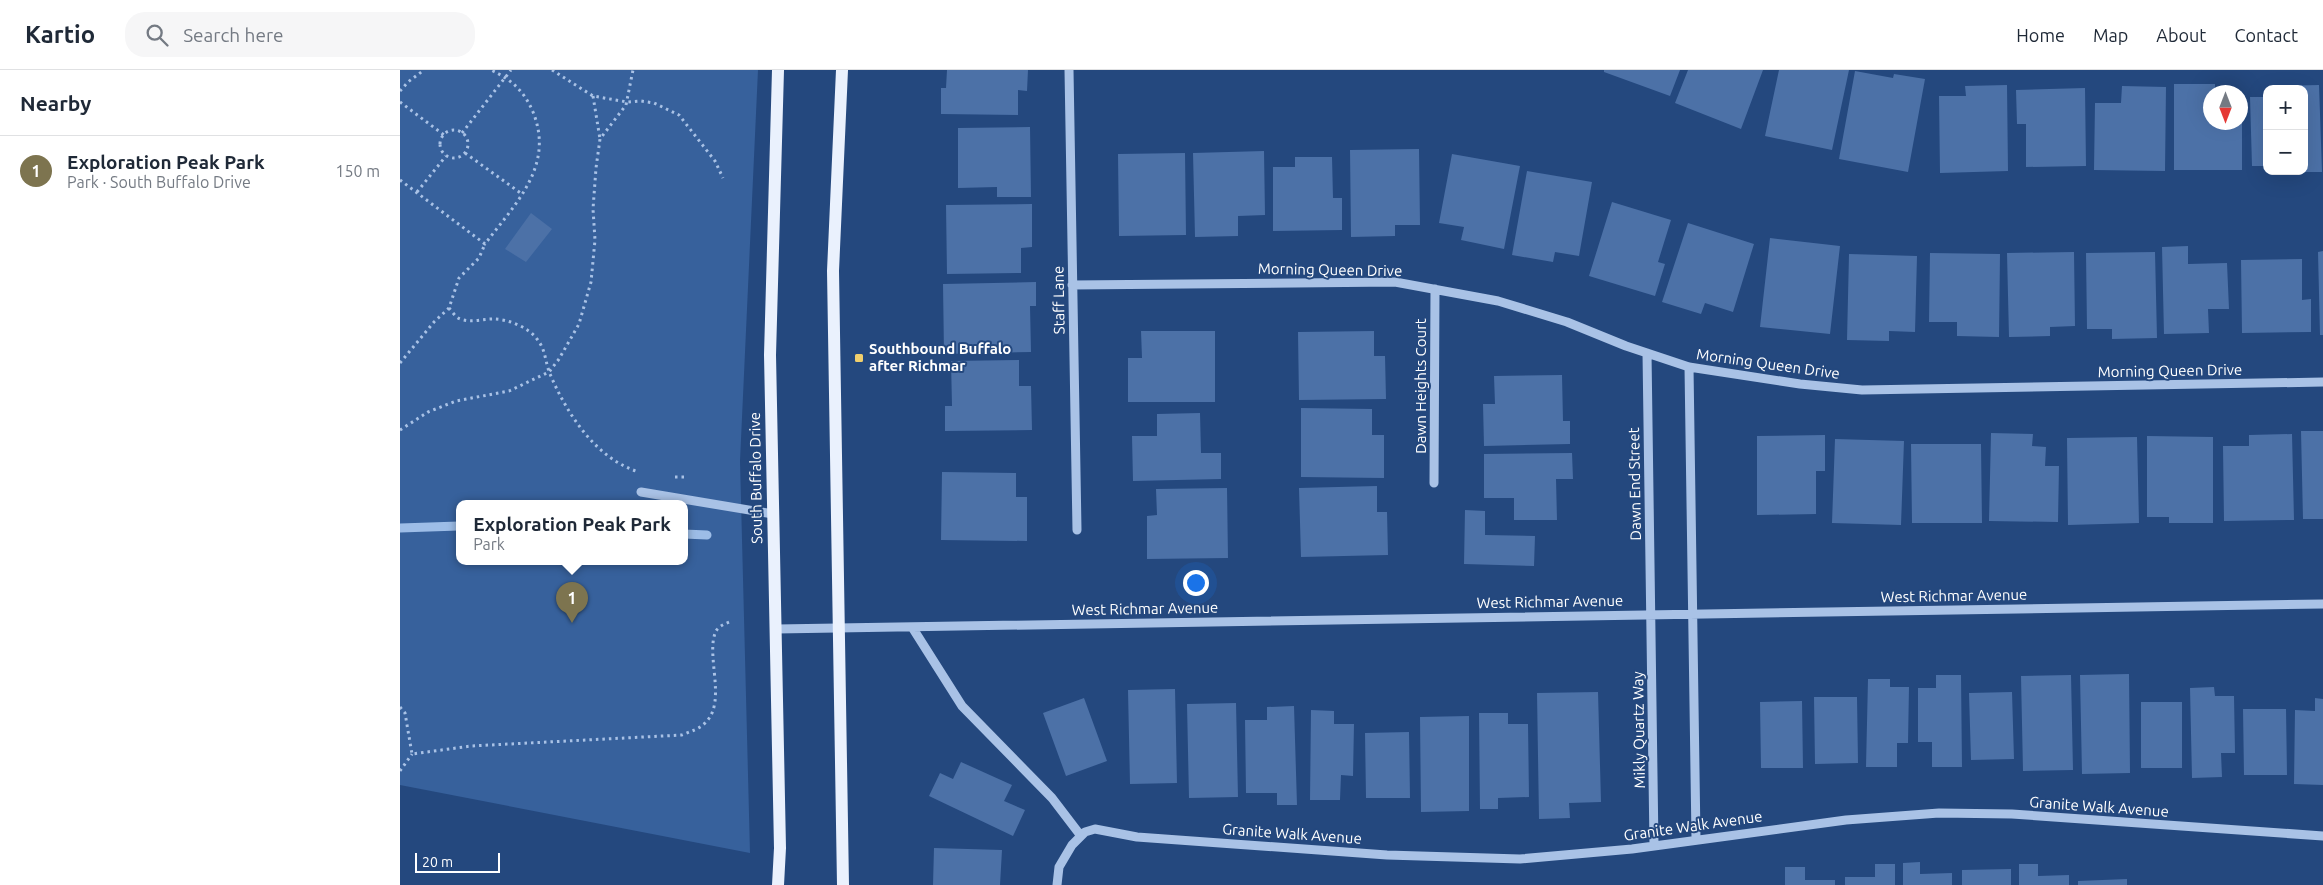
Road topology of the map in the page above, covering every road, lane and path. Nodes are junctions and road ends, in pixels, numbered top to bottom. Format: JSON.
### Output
{"nodes":[{"id":1,"x":424,"y":70,"type":"edge"},
{"id":2,"x":491,"y":70,"type":"edge"},
{"id":3,"x":511,"y":70,"type":"edge"},
{"id":4,"x":552,"y":70,"type":"edge"},
{"id":5,"x":633,"y":70,"type":"edge"},
{"id":6,"x":778,"y":70,"type":"edge"},
{"id":7,"x":842,"y":70,"type":"edge"},
{"id":8,"x":1069,"y":70,"type":"edge"},
{"id":9,"x":506,"y":77,"type":"junction"},
{"id":10,"x":400,"y":91,"type":"edge"},
{"id":11,"x":593,"y":96,"type":"junction"},
{"id":12,"x":400,"y":102,"type":"edge"},
{"id":13,"x":627,"y":102,"type":"junction"},
{"id":14,"x":462,"y":133,"type":"junction"},
{"id":15,"x":444,"y":135,"type":"junction"},
{"id":16,"x":600,"y":140,"type":"junction"},
{"id":17,"x":465,"y":153,"type":"junction"},
{"id":18,"x":446,"y":156,"type":"junction"},
{"id":19,"x":723,"y":178,"type":"dead end"},
{"id":20,"x":400,"y":180,"type":"edge"},
{"id":21,"x":416,"y":192,"type":"junction"},
{"id":22,"x":522,"y":194,"type":"junction"},
{"id":23,"x":485,"y":244,"type":"junction"},
{"id":24,"x":1072,"y":285,"type":"junction"},
{"id":25,"x":1436,"y":289,"type":"junction"},
{"id":26,"x":449,"y":308,"type":"junction"},
{"id":27,"x":1647,"y":353,"type":"junction"},
{"id":28,"x":400,"y":363,"type":"edge"},
{"id":29,"x":1689,"y":367,"type":"junction"},
{"id":30,"x":549,"y":372,"type":"junction"},
{"id":31,"x":2323,"y":382,"type":"edge"},
{"id":32,"x":400,"y":430,"type":"edge"},
{"id":33,"x":645,"y":473,"type":"dead end"},
{"id":34,"x":667,"y":477,"type":"dead end"},
{"id":35,"x":687,"y":477,"type":"dead end"},
{"id":36,"x":1434,"y":483,"type":"dead end"},
{"id":37,"x":640,"y":492,"type":"dead end"},
{"id":38,"x":773,"y":514,"type":"junction"},
{"id":39,"x":1077,"y":530,"type":"dead end"},
{"id":40,"x":2323,"y":604,"type":"edge"},
{"id":41,"x":1692,"y":613,"type":"junction"},
{"id":42,"x":1651,"y":614,"type":"junction"},
{"id":43,"x":732,"y":621,"type":"dead end"},
{"id":44,"x":912,"y":627,"type":"junction"},
{"id":45,"x":839,"y":628,"type":"junction"},
{"id":46,"x":776,"y":629,"type":"junction"},
{"id":47,"x":400,"y":707,"type":"edge"},
{"id":48,"x":412,"y":754,"type":"junction"},
{"id":49,"x":400,"y":770,"type":"edge"},
{"id":50,"x":1081,"y":836,"type":"junction"},
{"id":51,"x":2323,"y":836,"type":"edge"},
{"id":52,"x":1696,"y":839,"type":"junction"},
{"id":53,"x":1654,"y":846,"type":"junction"},
{"id":54,"x":778,"y":885,"type":"edge"},
{"id":55,"x":843,"y":885,"type":"edge"},
{"id":56,"x":1057,"y":885,"type":"edge"}],
"edges":[{"from":1,"to":10,"type":"path"},
{"from":2,"to":9,"type":"path"},
{"from":3,"to":9,"type":"path"},
{"from":4,"to":11,"type":"path"},
{"from":5,"to":13,"type":"path"},
{"from":6,"to":38,"type":"main road","name":"South Buffalo Drive"},
{"from":7,"to":45,"type":"main road"},
{"from":8,"to":24,"type":"street","name":"Staff Lane"},
{"from":9,"to":14,"type":"path"},
{"from":9,"to":22,"type":"path"},
{"from":11,"to":13,"type":"path"},
{"from":11,"to":16,"type":"path"},
{"from":12,"to":15,"type":"path"},
{"from":13,"to":16,"type":"path"},
{"from":13,"to":19,"type":"path"},
{"from":14,"to":15,"type":"path"},
{"from":14,"to":17,"type":"path"},
{"from":15,"to":18,"type":"path"},
{"from":16,"to":30,"type":"path"},
{"from":17,"to":18,"type":"path"},
{"from":17,"to":22,"type":"path"},
{"from":18,"to":21,"type":"path"},
{"from":20,"to":21,"type":"path"},
{"from":21,"to":23,"type":"path"},
{"from":22,"to":23,"type":"path"},
{"from":23,"to":26,"type":"path"},
{"from":24,"to":25,"type":"street","name":"Morning Queen Drive"},
{"from":24,"to":39,"type":"street","name":"Staff Lane"},
{"from":25,"to":27,"type":"street","name":"Morning Queen Drive"},
{"from":25,"to":36,"type":"street","name":"Dawn Heights Court"},
{"from":26,"to":28,"type":"path"},
{"from":26,"to":30,"type":"path"},
{"from":27,"to":29,"type":"street","name":"Morning Queen Drive"},
{"from":27,"to":42,"type":"street","name":"Dawn End Street"},
{"from":29,"to":31,"type":"street","name":"Morning Queen Drive"},
{"from":29,"to":41,"type":"street"},
{"from":30,"to":32,"type":"path"},
{"from":30,"to":33,"type":"path"},
{"from":34,"to":35,"type":"path"},
{"from":37,"to":38,"type":"street"},
{"from":38,"to":46,"type":"main road","name":"South Buffalo Drive"},
{"from":40,"to":41,"type":"street","name":"West Richmar Avenue"},
{"from":41,"to":42,"type":"street","name":"West Richmar Avenue"},
{"from":41,"to":52,"type":"street"},
{"from":42,"to":44,"type":"street","name":"West Richmar Avenue"},
{"from":42,"to":53,"type":"street","name":"Mikly Quartz Way"},
{"from":43,"to":48,"type":"path"},
{"from":44,"to":45,"type":"street","name":"West Richmar Avenue"},
{"from":44,"to":50,"type":"street"},
{"from":45,"to":46,"type":"street","name":"West Richmar Avenue"},
{"from":45,"to":55,"type":"main road"},
{"from":46,"to":54,"type":"main road","name":"South Buffalo Drive"},
{"from":47,"to":48,"type":"path"},
{"from":48,"to":49,"type":"path"},
{"from":50,"to":53,"type":"street","name":"Granite Walk Avenue"},
{"from":50,"to":56,"type":"street","name":"Granite Walk Avenue"},
{"from":51,"to":52,"type":"street","name":"Granite Walk Avenue"},
{"from":52,"to":53,"type":"street","name":"Granite Walk Avenue"}]}
